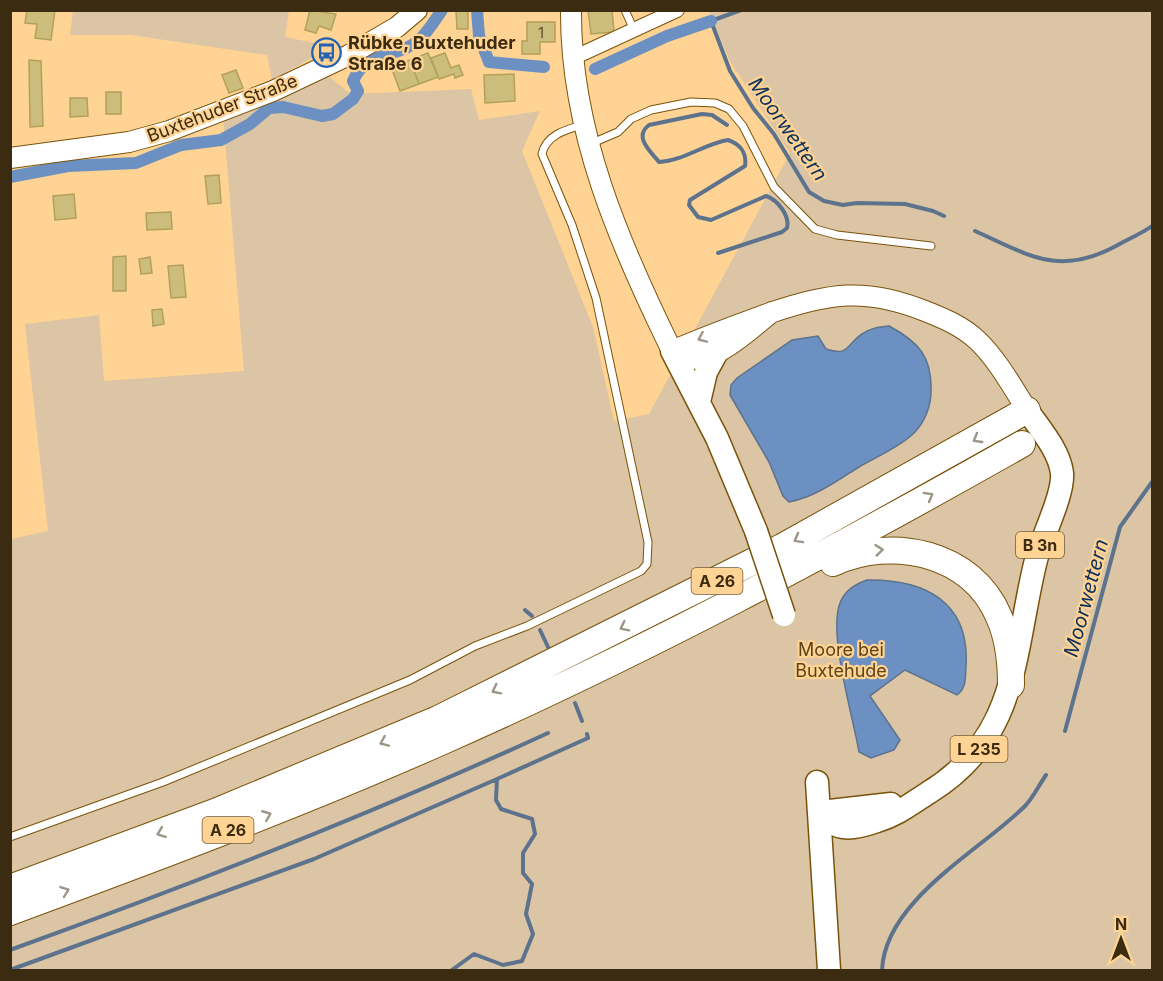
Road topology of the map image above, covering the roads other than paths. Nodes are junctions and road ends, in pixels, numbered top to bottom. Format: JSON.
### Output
{"nodes":[{"id":1,"x":417,"y":10,"type":"edge"},
{"id":2,"x":625,"y":10,"type":"edge"},
{"id":3,"x":677,"y":10,"type":"edge"},
{"id":4,"x":570,"y":12,"type":"edge"},
{"id":5,"x":634,"y":30,"type":"junction"},
{"id":6,"x":573,"y":58,"type":"junction"},
{"id":7,"x":585,"y":124,"type":"junction"},
{"id":8,"x":590,"y":144,"type":"junction"},
{"id":9,"x":10,"y":158,"type":"edge"},
{"id":10,"x":931,"y":246,"type":"dead end"},
{"id":11,"x":772,"y":312,"type":"junction"},
{"id":12,"x":672,"y":351,"type":"junction"},
{"id":13,"x":717,"y":352,"type":"junction"},
{"id":14,"x":699,"y":402,"type":"junction"},
{"id":15,"x":1028,"y":410,"type":"junction"},
{"id":16,"x":1022,"y":444,"type":"dead end"},
{"id":17,"x":784,"y":615,"type":"dead end"},
{"id":18,"x":1011,"y":685,"type":"junction"},
{"id":19,"x":569,"y":688,"type":"junction"},
{"id":20,"x":817,"y":782,"type":"dead end"},
{"id":21,"x":925,"y":795,"type":"junction"},
{"id":22,"x":821,"y":812,"type":"junction"},
{"id":23,"x":864,"y":825,"type":"junction"},
{"id":24,"x":10,"y":837,"type":"edge"},
{"id":25,"x":824,"y":868,"type":"junction"},
{"id":26,"x":10,"y":888,"type":"edge"},
{"id":27,"x":10,"y":912,"type":"edge"},
{"id":28,"x":829,"y":970,"type":"edge"}],
"edges":[{"from":1,"to":9,"type":"main road","name":"Buxtehuder Straße"},
{"from":2,"to":5,"type":"lane"},
{"from":3,"to":5,"type":"street"},
{"from":4,"to":6,"type":"main road"},
{"from":5,"to":6,"type":"street"},
{"from":6,"to":7,"type":"main road"},
{"from":7,"to":8,"type":"main road"},
{"from":7,"to":24,"type":"lane"},
{"from":8,"to":10,"type":"lane"},
{"from":8,"to":12,"type":"main road"},
{"from":11,"to":12,"type":"main road","one_way":true},
{"from":11,"to":13,"type":"main road"},
{"from":11,"to":15,"type":"main road"},
{"from":12,"to":13,"type":"main road"},
{"from":12,"to":14,"type":"main road"},
{"from":13,"to":14,"type":"main road"},
{"from":14,"to":17,"type":"main road","bridge":true},
{"from":15,"to":18,"type":"main road","number":"B 3n"},
{"from":15,"to":26,"type":"highway","number":"A 26","one_way":true},
{"from":19,"to":16,"type":"highway","number":"A 26","one_way":true},
{"from":19,"to":18,"type":"highway","one_way":true},
{"from":18,"to":21,"type":"main road","number":"L 235"},
{"from":27,"to":19,"type":"highway","number":"A 26","one_way":true},
{"from":20,"to":22,"type":"main road"},
{"from":21,"to":22,"type":"main road"},
{"from":21,"to":23,"type":"main road"},
{"from":22,"to":23,"type":"main road"},
{"from":22,"to":25,"type":"main road"},
{"from":23,"to":25,"type":"main road"},
{"from":25,"to":28,"type":"main road"}]}
